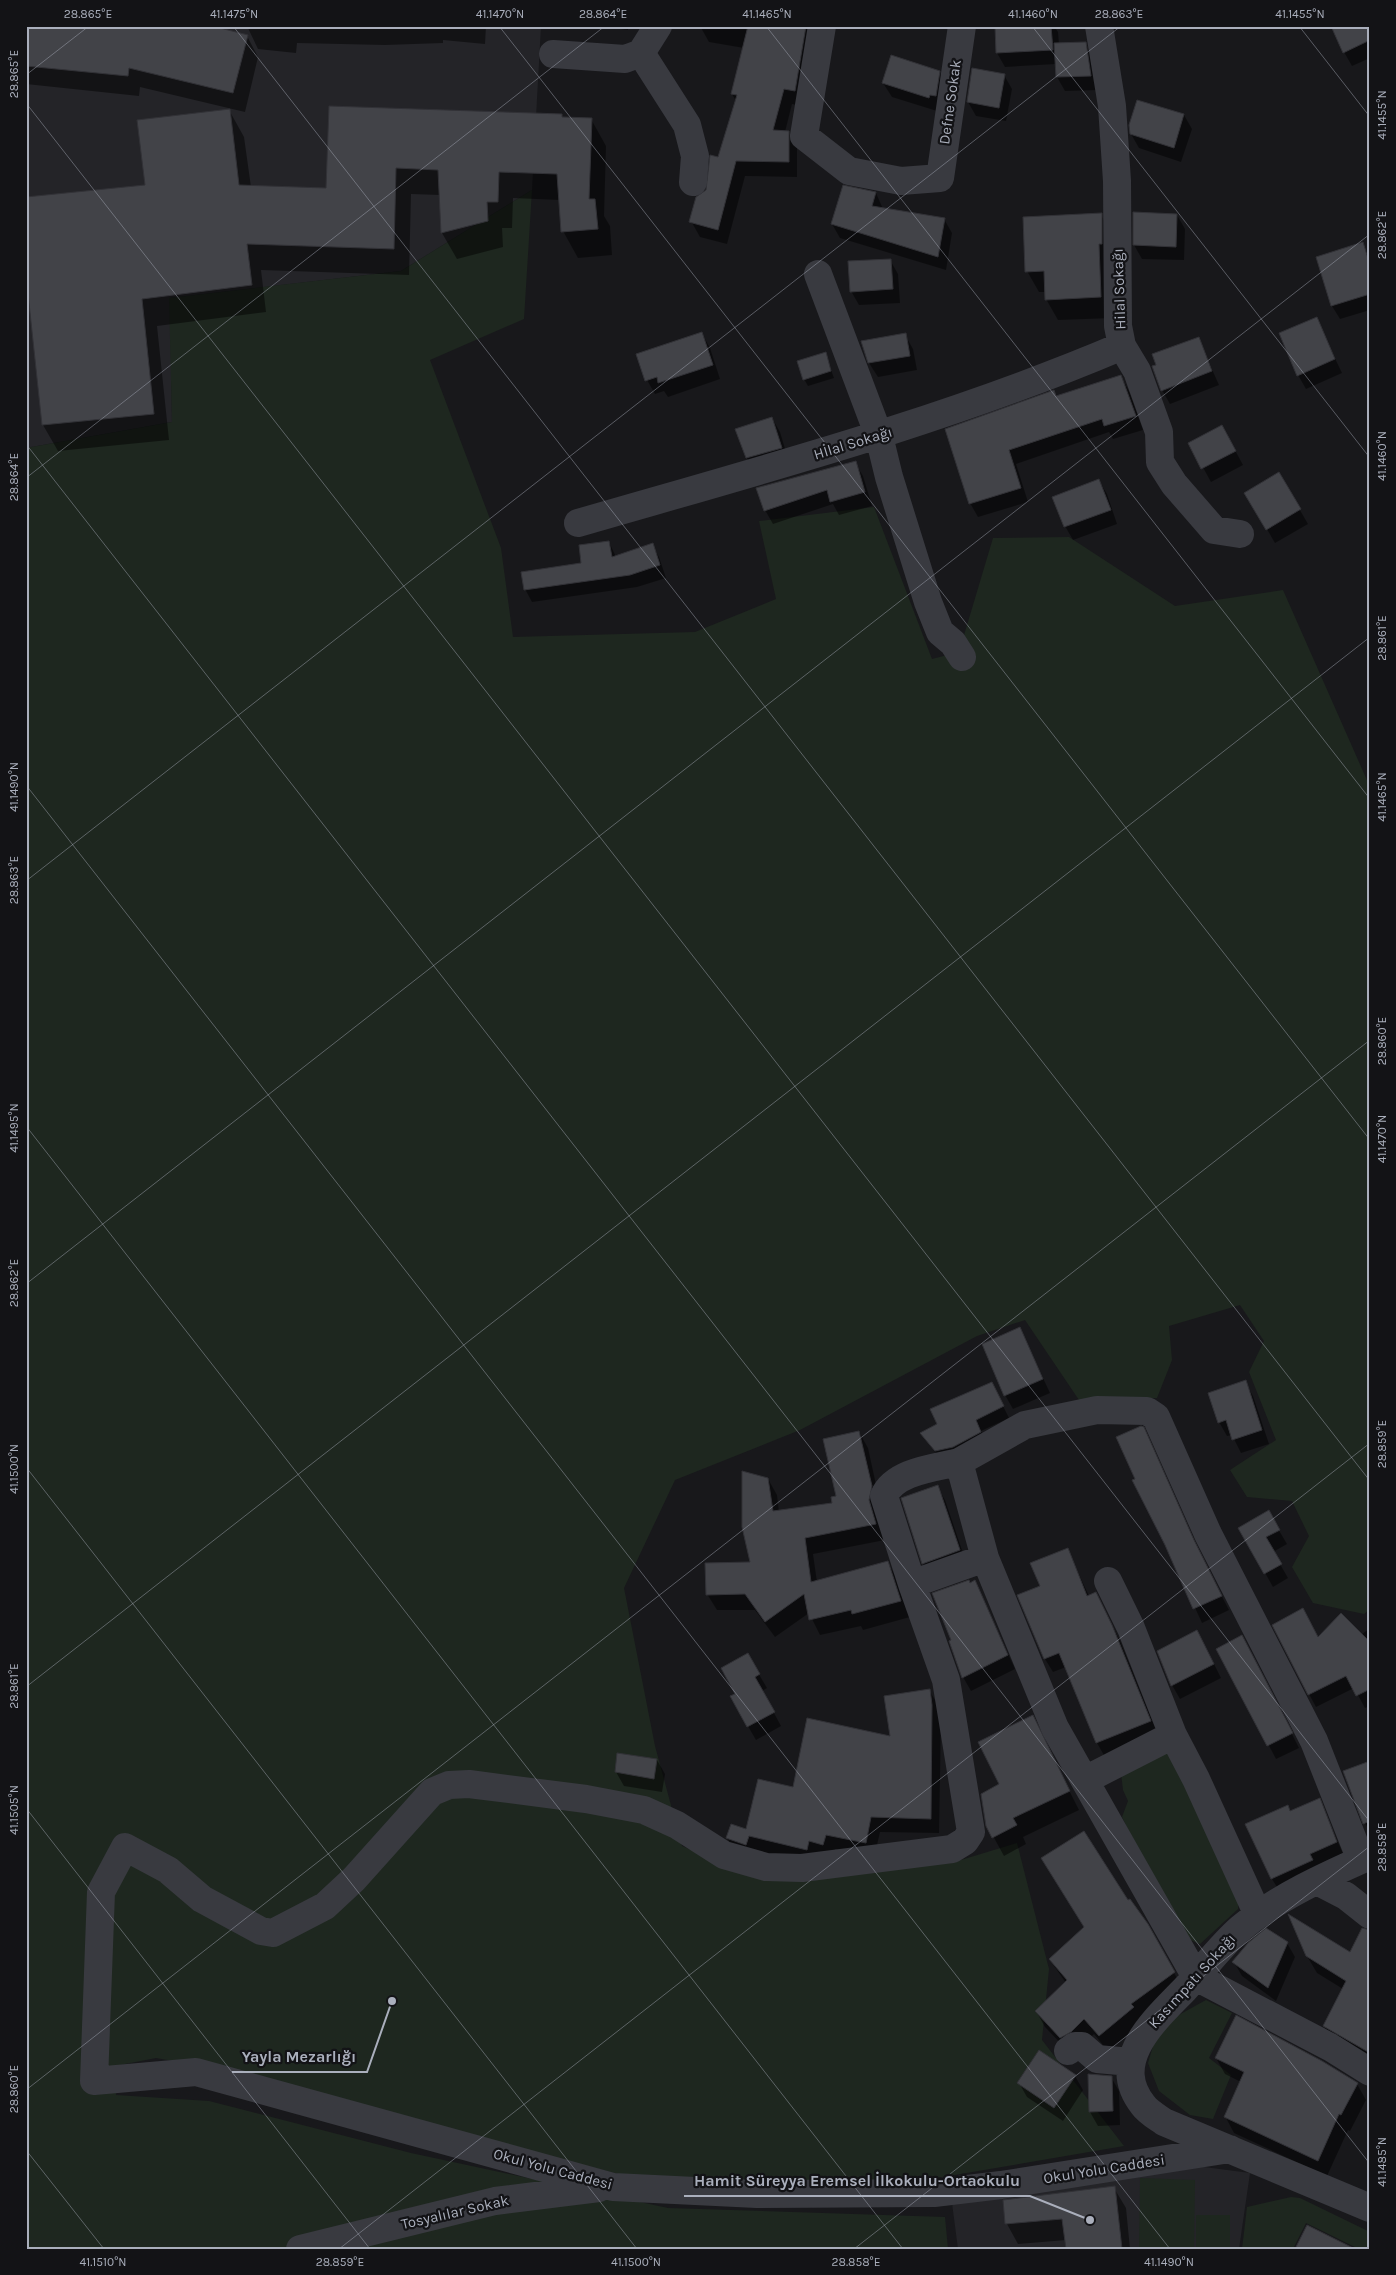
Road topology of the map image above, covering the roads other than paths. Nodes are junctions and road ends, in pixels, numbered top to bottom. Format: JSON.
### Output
{"nodes":[{"id":1,"x":658,"y":26,"type":"edge"},
{"id":2,"x":822,"y":26,"type":"edge"},
{"id":3,"x":962,"y":26,"type":"edge"},
{"id":4,"x":1099,"y":26,"type":"edge"},
{"id":5,"x":641,"y":53,"type":"junction"},
{"id":6,"x":553,"y":54,"type":"dead end"},
{"id":7,"x":693,"y":182,"type":"dead end"},
{"id":8,"x":818,"y":274,"type":"dead end"},
{"id":9,"x":1122,"y":346,"type":"junction"},
{"id":10,"x":879,"y":436,"type":"junction"},
{"id":11,"x":578,"y":523,"type":"dead end"},
{"id":12,"x":1240,"y":534,"type":"dead end"},
{"id":13,"x":962,"y":657,"type":"dead end"},
{"id":14,"x":959,"y":1462,"type":"junction"},
{"id":15,"x":986,"y":1558,"type":"junction"},
{"id":16,"x":1108,"y":1581,"type":"dead end"},
{"id":17,"x":912,"y":1584,"type":"junction"},
{"id":18,"x":1173,"y":1735,"type":"junction"},
{"id":19,"x":1085,"y":1780,"type":"junction"},
{"id":20,"x":1365,"y":1858,"type":"edge"},
{"id":21,"x":1317,"y":1881,"type":"junction"},
{"id":22,"x":1258,"y":1915,"type":"junction"},
{"id":23,"x":1370,"y":1915,"type":"edge"},
{"id":24,"x":1196,"y":1977,"type":"junction"},
{"id":25,"x":1068,"y":2051,"type":"dead end"},
{"id":26,"x":1131,"y":2062,"type":"junction"},
{"id":27,"x":1370,"y":2072,"type":"edge"},
{"id":28,"x":1230,"y":2149,"type":"junction"},
{"id":29,"x":613,"y":2187,"type":"junction"},
{"id":30,"x":1370,"y":2208,"type":"edge"},
{"id":31,"x":300,"y":2249,"type":"edge"}],
"edges":[{"from":1,"to":5,"type":"street"},
{"from":2,"to":3,"type":"street","name":"Defne Sokak"},
{"from":4,"to":9,"type":"street","name":"Hilal Sokağı"},
{"from":5,"to":6,"type":"street"},
{"from":5,"to":7,"type":"street"},
{"from":8,"to":10,"type":"street"},
{"from":9,"to":10,"type":"street","name":"Hİlal Sokağı"},
{"from":9,"to":12,"type":"street","name":"Hilal Sokağı"},
{"from":10,"to":11,"type":"street","name":"Hİlal Sokağı"},
{"from":10,"to":13,"type":"street"},
{"from":14,"to":15,"type":"street"},
{"from":14,"to":17,"type":"street"},
{"from":14,"to":20,"type":"street"},
{"from":15,"to":17,"type":"street"},
{"from":15,"to":19,"type":"street"},
{"from":16,"to":18,"type":"street"},
{"from":17,"to":29,"type":"street","name":"Okul Yolu Caddesi"},
{"from":18,"to":19,"type":"street"},
{"from":18,"to":22,"type":"street"},
{"from":19,"to":24,"type":"street"},
{"from":20,"to":21,"type":"street","name":"Kasımpatı Sokağı"},
{"from":21,"to":22,"type":"street","name":"Kasımpatı Sokağı"},
{"from":21,"to":23,"type":"street"},
{"from":22,"to":24,"type":"street","name":"Kasımpatı Sokağı"},
{"from":24,"to":26,"type":"street","name":"Kasımpatı Sokağı"},
{"from":24,"to":27,"type":"street"},
{"from":25,"to":26,"type":"street"},
{"from":26,"to":28,"type":"street"},
{"from":28,"to":29,"type":"street","name":"Okul Yolu Caddesi"},
{"from":28,"to":30,"type":"street"},
{"from":29,"to":31,"type":"street","name":"Tosyalılar Sokak"}]}
